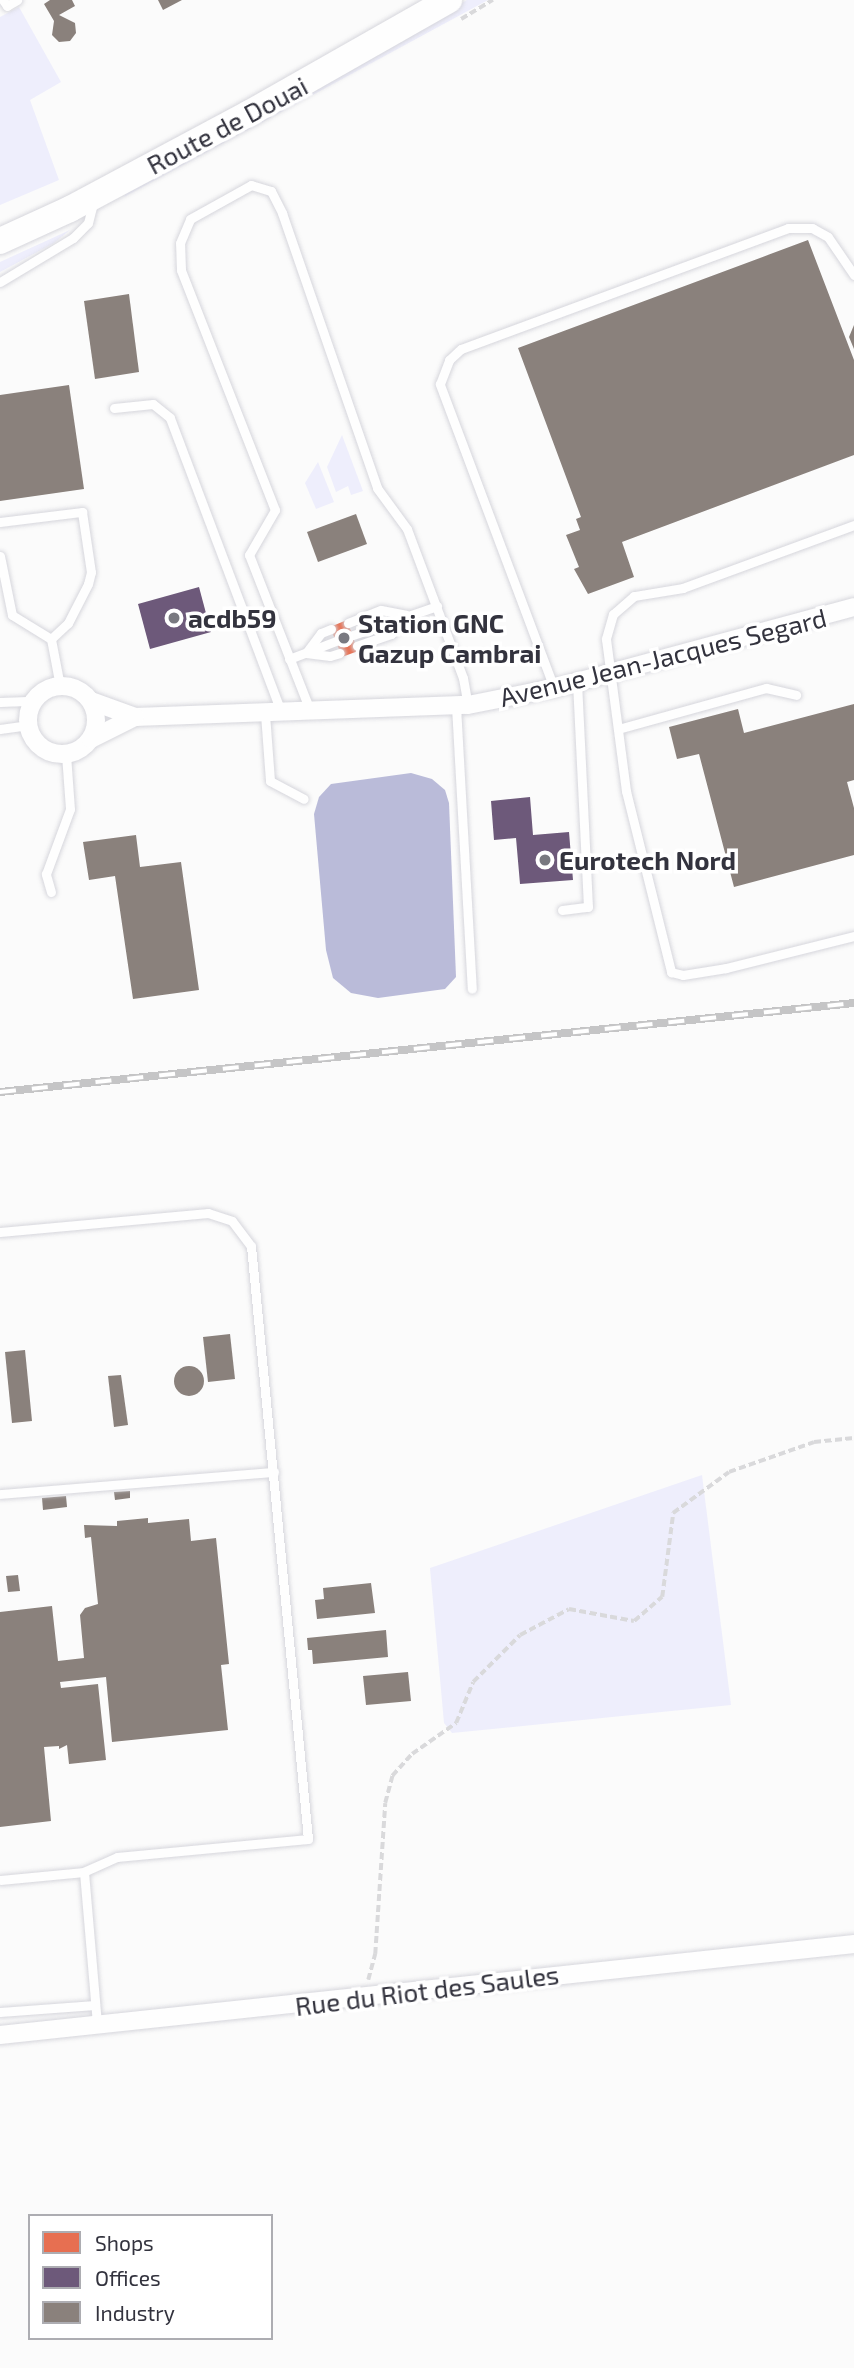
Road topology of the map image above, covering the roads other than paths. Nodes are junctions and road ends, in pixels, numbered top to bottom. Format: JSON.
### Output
{"nodes":[{"id":1,"x":3,"y":0,"type":"edge"},
{"id":2,"x":17,"y":0,"type":"edge"},
{"id":3,"x":449,"y":0,"type":"edge"},
{"id":4,"x":94,"y":197,"type":"junction"},
{"id":5,"x":0,"y":241,"type":"edge"},
{"id":6,"x":854,"y":275,"type":"edge"},
{"id":7,"x":0,"y":282,"type":"edge"},
{"id":8,"x":114,"y":408,"type":"dead end"},
{"id":9,"x":0,"y":522,"type":"edge"},
{"id":10,"x":854,"y":526,"type":"edge"},
{"id":11,"x":0,"y":556,"type":"edge"},
{"id":12,"x":437,"y":606,"type":"junction"},
{"id":13,"x":854,"y":607,"type":"edge"},
{"id":14,"x":406,"y":615,"type":"junction"},
{"id":15,"x":348,"y":623,"type":"dead end"},
{"id":16,"x":331,"y":629,"type":"dead end"},
{"id":17,"x":353,"y":635,"type":"dead end"},
{"id":18,"x":51,"y":639,"type":"junction"},
{"id":19,"x":335,"y":641,"type":"dead end"},
{"id":20,"x":357,"y":646,"type":"dead end"},
{"id":21,"x":306,"y":653,"type":"junction"},
{"id":22,"x":340,"y":653,"type":"dead end"},
{"id":23,"x":289,"y":659,"type":"junction"},
{"id":24,"x":611,"y":672,"type":"junction"},
{"id":25,"x":577,"y":681,"type":"junction"},
{"id":26,"x":60,"y":686,"type":"junction"},
{"id":27,"x":554,"y":688,"type":"junction"},
{"id":28,"x":796,"y":695,"type":"dead end"},
{"id":29,"x":34,"y":701,"type":"junction"},
{"id":30,"x":91,"y":701,"type":"junction"},
{"id":31,"x":0,"y":702,"type":"edge"},
{"id":32,"x":462,"y":706,"type":"junction"},
{"id":33,"x":311,"y":713,"type":"junction"},
{"id":34,"x":273,"y":714,"type":"junction"},
{"id":35,"x":135,"y":718,"type":"junction"},
{"id":36,"x":29,"y":725,"type":"junction"},
{"id":37,"x":0,"y":729,"type":"edge"},
{"id":38,"x":618,"y":729,"type":"junction"},
{"id":39,"x":91,"y":739,"type":"junction"},
{"id":40,"x":65,"y":754,"type":"junction"},
{"id":41,"x":304,"y":799,"type":"dead end"},
{"id":42,"x":51,"y":892,"type":"dead end"},
{"id":43,"x":562,"y":910,"type":"dead end"},
{"id":44,"x":854,"y":936,"type":"edge"},
{"id":45,"x":472,"y":989,"type":"dead end"},
{"id":46,"x":0,"y":1232,"type":"edge"},
{"id":47,"x":274,"y":1472,"type":"junction"},
{"id":48,"x":0,"y":1494,"type":"edge"},
{"id":49,"x":84,"y":1872,"type":"junction"},
{"id":50,"x":0,"y":1880,"type":"edge"},
{"id":51,"x":854,"y":1944,"type":"edge"},
{"id":52,"x":96,"y":2005,"type":"junction"},
{"id":53,"x":0,"y":2012,"type":"edge"},
{"id":54,"x":97,"y":2024,"type":"junction"},
{"id":55,"x":0,"y":2035,"type":"edge"}],
"edges":[{"from":1,"to":2,"type":"lane"},
{"from":3,"to":4,"type":"main road","name":"Route de Douai"},
{"from":4,"to":5,"type":"main road","name":"Route de Douai"},
{"from":4,"to":7,"type":"lane"},
{"from":6,"to":27,"type":"lane"},
{"from":8,"to":34,"type":"lane"},
{"from":9,"to":18,"type":"lane"},
{"from":10,"to":24,"type":"lane"},
{"from":11,"to":18,"type":"lane"},
{"from":12,"to":14,"type":"lane"},
{"from":12,"to":23,"type":"lane"},
{"from":12,"to":32,"type":"lane"},
{"from":13,"to":24,"type":"street","name":"Avenue Jean-Jacques Segard"},
{"from":14,"to":15,"type":"lane"},
{"from":14,"to":17,"type":"lane"},
{"from":14,"to":20,"type":"lane"},
{"from":16,"to":21,"type":"lane"},
{"from":18,"to":26,"type":"lane"},
{"from":19,"to":21,"type":"lane"},
{"from":21,"to":22,"type":"lane"},
{"from":21,"to":23,"type":"lane"},
{"from":23,"to":33,"type":"lane"},
{"from":24,"to":25,"type":"street","name":"Avenue Jean-Jacques Segard"},
{"from":24,"to":38,"type":"lane"},
{"from":25,"to":27,"type":"street","name":"Avenue Jean-Jacques Segard"},
{"from":25,"to":43,"type":"lane"},
{"from":26,"to":29,"type":"street"},
{"from":26,"to":30,"type":"street"},
{"from":27,"to":32,"type":"street","name":"Avenue Jean-Jacques Segard"},
{"from":28,"to":38,"type":"lane"},
{"from":29,"to":31,"type":"lane"},
{"from":29,"to":36,"type":"street"},
{"from":30,"to":35,"type":"street","name":"Avenue Jean-Jacques Segard"},
{"from":30,"to":39,"type":"street"},
{"from":32,"to":33,"type":"street","name":"Avenue Jean-Jacques Segard"},
{"from":32,"to":45,"type":"lane"},
{"from":33,"to":34,"type":"street","name":"Avenue Jean-Jacques Segard"},
{"from":34,"to":35,"type":"street","name":"Avenue Jean-Jacques Segard"},
{"from":34,"to":41,"type":"lane"},
{"from":35,"to":39,"type":"street","name":"Avenue Jean-Jacques Segard"},
{"from":36,"to":37,"type":"lane"},
{"from":36,"to":40,"type":"street"},
{"from":38,"to":44,"type":"lane"},
{"from":39,"to":40,"type":"street"},
{"from":40,"to":42,"type":"lane"},
{"from":46,"to":47,"type":"lane"},
{"from":47,"to":48,"type":"lane"},
{"from":47,"to":49,"type":"lane"},
{"from":49,"to":50,"type":"lane"},
{"from":49,"to":52,"type":"lane"},
{"from":51,"to":54,"type":"street","name":"Rue du Riot des Saules"},
{"from":52,"to":53,"type":"lane"},
{"from":52,"to":54,"type":"lane"},
{"from":54,"to":55,"type":"street","name":"Rue du Riot des Saules"}]}
